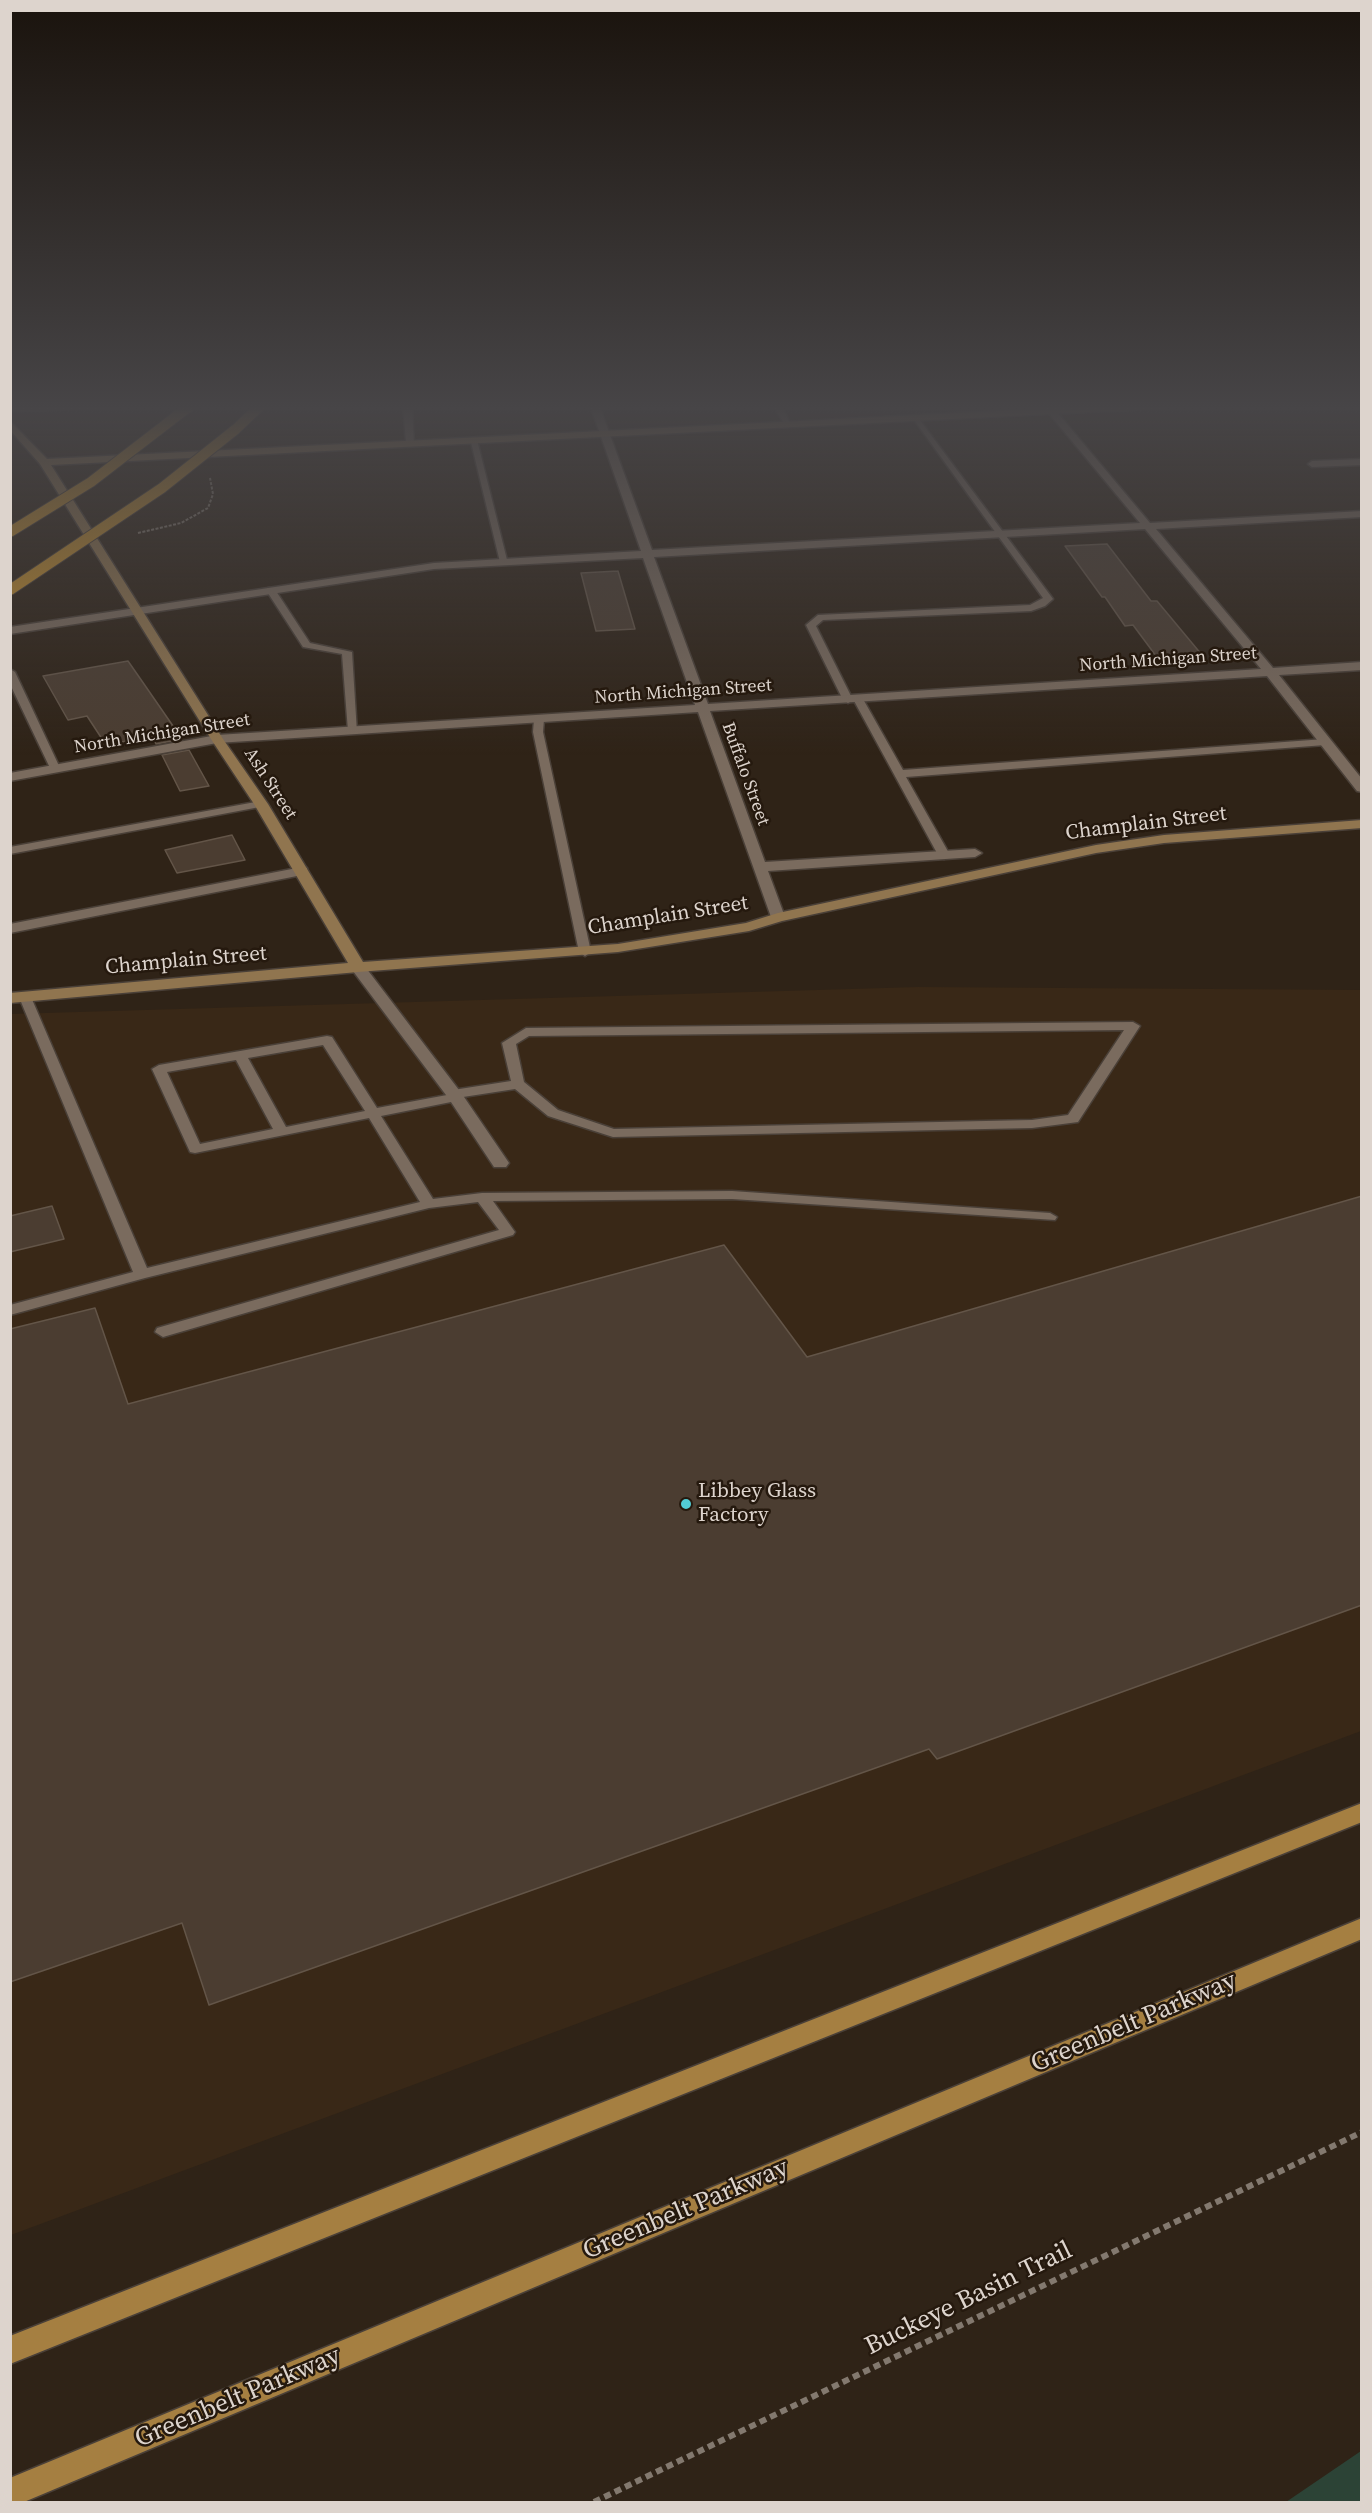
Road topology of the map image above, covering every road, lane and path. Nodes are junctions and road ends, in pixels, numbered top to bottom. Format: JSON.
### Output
{"nodes":[{"id":1,"x":26,"y":522,"type":"edge"},
{"id":2,"x":80,"y":522,"type":"edge"},
{"id":3,"x":111,"y":522,"type":"edge"},
{"id":4,"x":182,"y":522,"type":"edge"},
{"id":5,"x":495,"y":522,"type":"edge"},
{"id":6,"x":636,"y":522,"type":"edge"},
{"id":7,"x":991,"y":522,"type":"edge"},
{"id":8,"x":1143,"y":522,"type":"edge"},
{"id":9,"x":1213,"y":522,"type":"edge"},
{"id":10,"x":1146,"y":526,"type":"junction"},
{"id":11,"x":10,"y":532,"type":"edge"},
{"id":12,"x":136,"y":533,"type":"dead end"},
{"id":13,"x":999,"y":534,"type":"junction"},
{"id":14,"x":647,"y":553,"type":"junction"},
{"id":15,"x":505,"y":562,"type":"junction"},
{"id":16,"x":10,"y":590,"type":"edge"},
{"id":17,"x":271,"y":590,"type":"junction"},
{"id":18,"x":139,"y":611,"type":"junction"},
{"id":19,"x":10,"y":631,"type":"edge"},
{"id":20,"x":1362,"y":666,"type":"edge"},
{"id":21,"x":10,"y":672,"type":"edge"},
{"id":22,"x":1270,"y":672,"type":"junction"},
{"id":23,"x":853,"y":699,"type":"junction"},
{"id":24,"x":703,"y":709,"type":"junction"},
{"id":25,"x":539,"y":719,"type":"junction"},
{"id":26,"x":353,"y":731,"type":"junction"},
{"id":27,"x":217,"y":739,"type":"junction"},
{"id":28,"x":1325,"y":742,"type":"junction"},
{"id":29,"x":55,"y":768,"type":"junction"},
{"id":30,"x":900,"y":774,"type":"junction"},
{"id":31,"x":10,"y":777,"type":"edge"},
{"id":32,"x":1362,"y":788,"type":"edge"},
{"id":33,"x":261,"y":804,"type":"junction"},
{"id":34,"x":1362,"y":824,"type":"edge"},
{"id":35,"x":10,"y":851,"type":"edge"},
{"id":36,"x":975,"y":853,"type":"dead end"},
{"id":37,"x":944,"y":855,"type":"junction"},
{"id":38,"x":760,"y":867,"type":"junction"},
{"id":39,"x":302,"y":871,"type":"junction"},
{"id":40,"x":778,"y":917,"type":"junction"},
{"id":41,"x":10,"y":929,"type":"edge"},
{"id":42,"x":585,"y":952,"type":"junction"},
{"id":43,"x":358,"y":967,"type":"junction"},
{"id":44,"x":18,"y":998,"type":"edge"},
{"id":45,"x":240,"y":1055,"type":"junction"},
{"id":46,"x":518,"y":1084,"type":"junction"},
{"id":47,"x":455,"y":1095,"type":"junction"},
{"id":48,"x":373,"y":1113,"type":"junction"},
{"id":49,"x":281,"y":1131,"type":"junction"},
{"id":50,"x":500,"y":1163,"type":"dead end"},
{"id":51,"x":482,"y":1197,"type":"junction"},
{"id":52,"x":429,"y":1204,"type":"junction"},
{"id":53,"x":1050,"y":1216,"type":"dead end"},
{"id":54,"x":142,"y":1274,"type":"junction"},
{"id":55,"x":10,"y":1310,"type":"edge"},
{"id":56,"x":163,"y":1332,"type":"dead end"},
{"id":57,"x":1362,"y":1812,"type":"edge"},
{"id":58,"x":1362,"y":1928,"type":"edge"},
{"id":59,"x":1362,"y":2132,"type":"edge"},
{"id":60,"x":10,"y":2350,"type":"edge"},
{"id":61,"x":10,"y":2493,"type":"edge"},
{"id":62,"x":594,"y":2502,"type":"edge"}],
"edges":[{"from":1,"to":11,"type":"highway","bridge":true},
{"from":2,"to":18,"type":"street","name":"Ash Street"},
{"from":3,"to":16,"type":"highway","bridge":true},
{"from":4,"to":12,"type":"path"},
{"from":5,"to":15,"type":"lane"},
{"from":6,"to":14,"type":"street","name":"Buffalo Street"},
{"from":7,"to":13,"type":"lane"},
{"from":8,"to":10,"type":"street"},
{"from":9,"to":10,"type":"street"},
{"from":10,"to":13,"type":"street"},
{"from":10,"to":22,"type":"street"},
{"from":13,"to":14,"type":"street"},
{"from":13,"to":23,"type":"lane"},
{"from":14,"to":15,"type":"street"},
{"from":14,"to":24,"type":"street","name":"Buffalo Street"},
{"from":15,"to":17,"type":"street"},
{"from":17,"to":18,"type":"street"},
{"from":17,"to":26,"type":"lane"},
{"from":18,"to":19,"type":"street"},
{"from":18,"to":27,"type":"street","name":"Ash Street"},
{"from":20,"to":22,"type":"street","name":"North Michigan Street"},
{"from":21,"to":29,"type":"lane"},
{"from":22,"to":23,"type":"street","name":"North Michigan Street"},
{"from":22,"to":28,"type":"street"},
{"from":23,"to":24,"type":"street","name":"North Michigan Street"},
{"from":23,"to":30,"type":"lane"},
{"from":24,"to":25,"type":"street","name":"North Michigan Street"},
{"from":24,"to":38,"type":"street","name":"Buffalo Street"},
{"from":25,"to":26,"type":"street","name":"North Michigan Street"},
{"from":25,"to":42,"type":"lane"},
{"from":26,"to":27,"type":"street","name":"North Michigan Street"},
{"from":27,"to":29,"type":"street","name":"North Michigan Street"},
{"from":27,"to":33,"type":"street","name":"Ash Street"},
{"from":28,"to":30,"type":"lane"},
{"from":28,"to":32,"type":"street"},
{"from":29,"to":31,"type":"street","name":"North Michigan Street"},
{"from":30,"to":37,"type":"lane"},
{"from":33,"to":35,"type":"lane"},
{"from":33,"to":39,"type":"street","name":"Ash Street"},
{"from":34,"to":40,"type":"street","name":"Champlain Street"},
{"from":36,"to":37,"type":"street","name":"Champlain Street"},
{"from":37,"to":38,"type":"street","name":"Champlain Street"},
{"from":38,"to":40,"type":"street","name":"Buffalo Street"},
{"from":39,"to":41,"type":"street"},
{"from":39,"to":43,"type":"street","name":"Ash Street"},
{"from":40,"to":42,"type":"street","name":"Champlain Street"},
{"from":42,"to":43,"type":"street","name":"Champlain Street"},
{"from":43,"to":44,"type":"street","name":"Champlain Street"},
{"from":43,"to":47,"type":"street","name":"Ash Street"},
{"from":44,"to":54,"type":"lane"},
{"from":45,"to":48,"type":"lane"},
{"from":45,"to":49,"type":"lane"},
{"from":45,"to":49,"type":"lane"},
{"from":46,"to":46,"type":"lane"},
{"from":46,"to":47,"type":"lane"},
{"from":47,"to":48,"type":"lane"},
{"from":47,"to":50,"type":"street","name":"Ash Street"},
{"from":48,"to":49,"type":"lane"},
{"from":48,"to":52,"type":"lane"},
{"from":51,"to":52,"type":"lane"},
{"from":51,"to":53,"type":"lane"},
{"from":51,"to":56,"type":"lane"},
{"from":52,"to":54,"type":"lane"},
{"from":54,"to":55,"type":"lane"},
{"from":57,"to":60,"type":"main road"},
{"from":58,"to":61,"type":"main road","name":"Greenbelt Parkway"},
{"from":59,"to":62,"type":"path","name":"Buckeye Basin Trail"}]}
